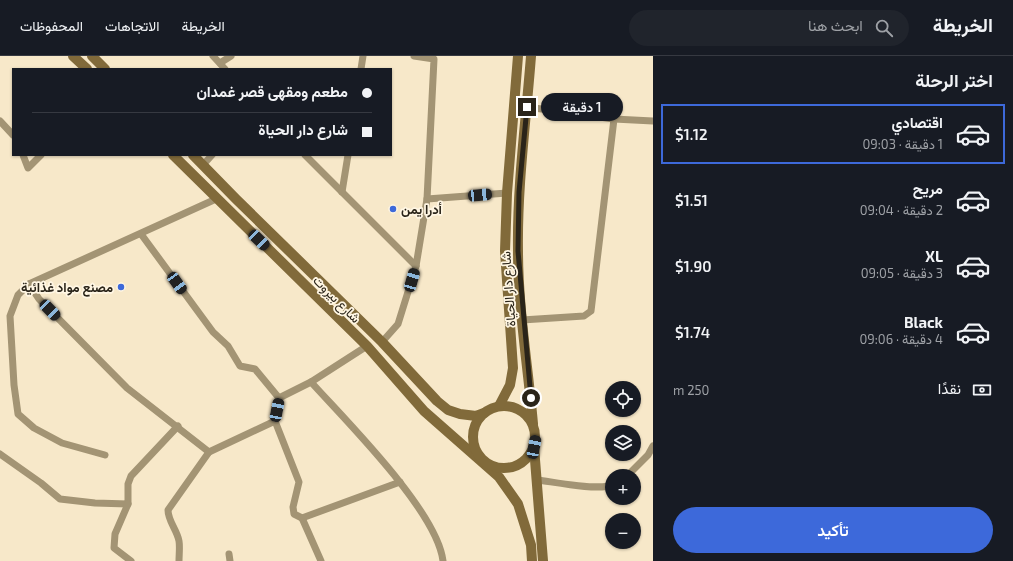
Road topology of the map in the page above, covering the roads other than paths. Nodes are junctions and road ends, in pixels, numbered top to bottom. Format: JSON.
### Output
{"nodes":[{"id":1,"x":73,"y":56,"type":"edge"},
{"id":2,"x":92,"y":56,"type":"edge"},
{"id":3,"x":213,"y":56,"type":"edge"},
{"id":4,"x":232,"y":56,"type":"edge"},
{"id":5,"x":363,"y":56,"type":"edge"},
{"id":6,"x":414,"y":56,"type":"edge"},
{"id":7,"x":518,"y":56,"type":"edge"},
{"id":8,"x":531,"y":56,"type":"edge"},
{"id":9,"x":434,"y":57,"type":"edge"},
{"id":10,"x":220,"y":63,"type":"junction"},
{"id":11,"x":86,"y":68,"type":"edge"},
{"id":12,"x":104,"y":68,"type":"edge"},
{"id":13,"x":224,"y":68,"type":"edge"},
{"id":14,"x":361,"y":68,"type":"edge"},
{"id":15,"x":527,"y":107,"type":"junction"},
{"id":16,"x":614,"y":119,"type":"junction"},
{"id":17,"x":0,"y":121,"type":"edge"},
{"id":18,"x":653,"y":121,"type":"edge"},
{"id":19,"x":12,"y":134,"type":"edge"},
{"id":20,"x":23,"y":156,"type":"edge"},
{"id":21,"x":40,"y":156,"type":"edge"},
{"id":22,"x":174,"y":156,"type":"edge"},
{"id":23,"x":194,"y":156,"type":"edge"},
{"id":24,"x":211,"y":156,"type":"edge"},
{"id":25,"x":306,"y":156,"type":"edge"},
{"id":26,"x":348,"y":156,"type":"edge"},
{"id":27,"x":203,"y":165,"type":"junction"},
{"id":28,"x":342,"y":192,"type":"junction"},
{"id":29,"x":519,"y":192,"type":"junction"},
{"id":30,"x":507,"y":193,"type":"junction"},
{"id":31,"x":216,"y":199,"type":"junction"},
{"id":32,"x":236,"y":199,"type":"junction"},
{"id":33,"x":427,"y":199,"type":"junction"},
{"id":34,"x":227,"y":208,"type":"junction"},
{"id":35,"x":141,"y":234,"type":"junction"},
{"id":36,"x":416,"y":266,"type":"junction"},
{"id":37,"x":29,"y":284,"type":"junction"},
{"id":38,"x":522,"y":320,"type":"junction"},
{"id":39,"x":382,"y":342,"type":"junction"},
{"id":40,"x":367,"y":346,"type":"junction"},
{"id":41,"x":311,"y":382,"type":"junction"},
{"id":42,"x":279,"y":398,"type":"junction"},
{"id":43,"x":499,"y":406,"type":"junction"},
{"id":44,"x":484,"y":413,"type":"junction"},
{"id":45,"x":275,"y":421,"type":"junction"},
{"id":46,"x":533,"y":424,"type":"junction"},
{"id":47,"x":178,"y":426,"type":"junction"},
{"id":48,"x":653,"y":446,"type":"edge"},
{"id":49,"x":534,"y":447,"type":"junction"},
{"id":50,"x":209,"y":452,"type":"junction"},
{"id":51,"x":0,"y":454,"type":"edge"},
{"id":52,"x":105,"y":455,"type":"dead end"},
{"id":53,"x":483,"y":462,"type":"junction"},
{"id":54,"x":634,"y":469,"type":"edge"},
{"id":55,"x":538,"y":480,"type":"junction"},
{"id":56,"x":400,"y":482,"type":"junction"},
{"id":57,"x":605,"y":487,"type":"edge"},
{"id":58,"x":128,"y":504,"type":"junction"},
{"id":59,"x":302,"y":518,"type":"junction"},
{"id":60,"x":131,"y":561,"type":"edge"},
{"id":61,"x":179,"y":561,"type":"edge"},
{"id":62,"x":321,"y":561,"type":"edge"},
{"id":63,"x":443,"y":561,"type":"edge"},
{"id":64,"x":532,"y":561,"type":"edge"},
{"id":65,"x":543,"y":561,"type":"edge"}],
"edges":[{"from":1,"to":11,"type":"main road"},
{"from":2,"to":12,"type":"main road"},
{"from":3,"to":10,"type":"street"},
{"from":4,"to":10,"type":"street"},
{"from":5,"to":14,"type":"street"},
{"from":6,"to":9,"type":"street"},
{"from":7,"to":30,"type":"main road","name":"شارع دار الحياة"},
{"from":8,"to":15,"type":"main road","name":"شارع دار الحياة"},
{"from":9,"to":33,"type":"street"},
{"from":10,"to":13,"type":"street"},
{"from":15,"to":16,"type":"street"},
{"from":15,"to":29,"type":"main road","name":"شارع دار الحياة"},
{"from":16,"to":18,"type":"street"},
{"from":16,"to":38,"type":"street"},
{"from":17,"to":19,"type":"street"},
{"from":20,"to":21,"type":"street"},
{"from":22,"to":31,"type":"main road","name":"شارع بيروت"},
{"from":23,"to":27,"type":"main road","name":"شارع بيروت"},
{"from":24,"to":27,"type":"street"},
{"from":25,"to":28,"type":"street"},
{"from":26,"to":28,"type":"street"},
{"from":27,"to":32,"type":"main road","name":"شارع بيروت"},
{"from":28,"to":36,"type":"street"},
{"from":29,"to":30,"type":"main road"},
{"from":29,"to":38,"type":"main road","name":"شارع دار الحياة"},
{"from":30,"to":33,"type":"street"},
{"from":30,"to":43,"type":"main road","name":"شارع دار الحياة"},
{"from":31,"to":34,"type":"main road","name":"شارع بيروت"},
{"from":31,"to":35,"type":"street"},
{"from":32,"to":34,"type":"main road"},
{"from":32,"to":39,"type":"main road","name":"شارع بيروت"},
{"from":33,"to":36,"type":"street"},
{"from":34,"to":40,"type":"main road","name":"شارع بيروت"},
{"from":35,"to":37,"type":"street"},
{"from":35,"to":42,"type":"street"},
{"from":36,"to":39,"type":"street"},
{"from":37,"to":47,"type":"street"},
{"from":37,"to":52,"type":"street"},
{"from":38,"to":46,"type":"main road","name":"شارع دار الحياة"},
{"from":39,"to":44,"type":"main road","name":"شارع بيروت"},
{"from":40,"to":41,"type":"street"},
{"from":40,"to":53,"type":"main road","name":"شارع بيروت"},
{"from":41,"to":42,"type":"street"},
{"from":41,"to":56,"type":"street"},
{"from":42,"to":45,"type":"street"},
{"from":43,"to":44,"type":"main road"},
{"from":43,"to":46,"type":"main road"},
{"from":44,"to":53,"type":"main road"},
{"from":45,"to":50,"type":"street"},
{"from":45,"to":59,"type":"street"},
{"from":46,"to":49,"type":"main road"},
{"from":47,"to":50,"type":"street"},
{"from":47,"to":58,"type":"street"},
{"from":48,"to":54,"type":"street"},
{"from":49,"to":53,"type":"main road"},
{"from":49,"to":55,"type":"main road"},
{"from":50,"to":61,"type":"street"},
{"from":51,"to":58,"type":"street"},
{"from":53,"to":64,"type":"main road"},
{"from":55,"to":57,"type":"street"},
{"from":55,"to":65,"type":"main road"},
{"from":56,"to":59,"type":"street"},
{"from":56,"to":63,"type":"street"},
{"from":58,"to":60,"type":"street"},
{"from":59,"to":62,"type":"street"}]}
